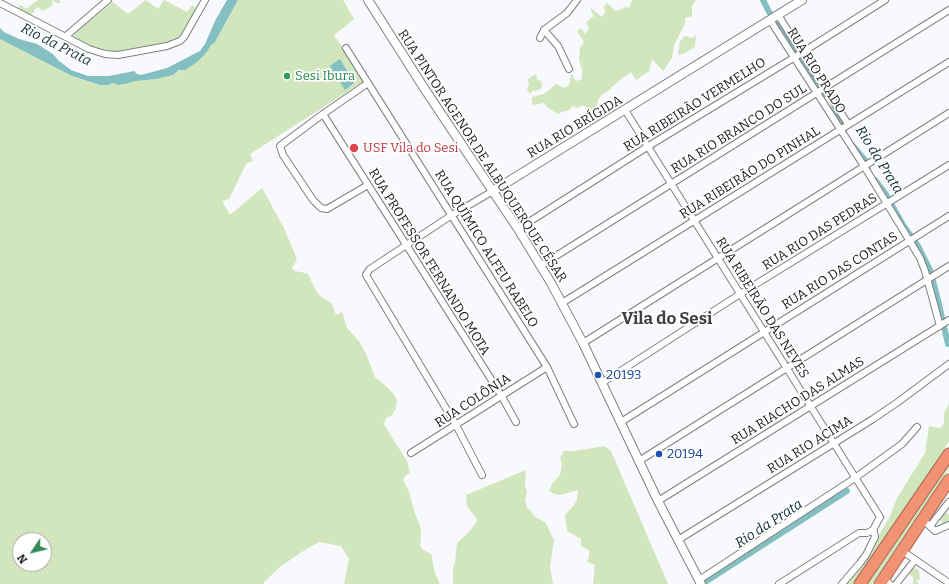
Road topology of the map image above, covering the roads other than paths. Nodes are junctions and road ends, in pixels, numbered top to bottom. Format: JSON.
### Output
{"nodes":[{"id":1,"x":108,"y":0,"type":"edge"},
{"id":2,"x":206,"y":0,"type":"edge"},
{"id":3,"x":368,"y":0,"type":"edge"},
{"id":4,"x":577,"y":0,"type":"edge"},
{"id":5,"x":802,"y":0,"type":"edge"},
{"id":6,"x":885,"y":0,"type":"edge"},
{"id":7,"x":0,"y":3,"type":"edge"},
{"id":8,"x":949,"y":10,"type":"edge"},
{"id":9,"x":774,"y":17,"type":"junction"},
{"id":10,"x":544,"y":30,"type":"junction"},
{"id":11,"x":66,"y":36,"type":"junction"},
{"id":12,"x":540,"y":38,"type":"dead end"},
{"id":13,"x":346,"y":48,"type":"dead end"},
{"id":14,"x":799,"y":54,"type":"junction"},
{"id":15,"x":949,"y":62,"type":"edge"},
{"id":16,"x":569,"y":69,"type":"dead end"},
{"id":17,"x":368,"y":83,"type":"junction"},
{"id":18,"x":821,"y":90,"type":"junction"},
{"id":19,"x":625,"y":110,"type":"junction"},
{"id":20,"x":949,"y":113,"type":"edge"},
{"id":21,"x":323,"y":114,"type":"junction"},
{"id":22,"x":844,"y":127,"type":"junction"},
{"id":23,"x":647,"y":147,"type":"junction"},
{"id":24,"x":866,"y":165,"type":"junction"},
{"id":25,"x":949,"y":165,"type":"edge"},
{"id":26,"x":672,"y":184,"type":"junction"},
{"id":27,"x":368,"y":185,"type":"junction"},
{"id":28,"x":493,"y":191,"type":"junction"},
{"id":29,"x":889,"y":203,"type":"junction"},
{"id":30,"x":452,"y":215,"type":"junction"},
{"id":31,"x":949,"y":216,"type":"edge"},
{"id":32,"x":694,"y":221,"type":"junction"},
{"id":33,"x":518,"y":229,"type":"junction"},
{"id":34,"x":912,"y":240,"type":"junction"},
{"id":35,"x":407,"y":246,"type":"junction"},
{"id":36,"x":718,"y":258,"type":"junction"},
{"id":37,"x":540,"y":266,"type":"junction"},
{"id":38,"x":949,"y":266,"type":"edge"},
{"id":39,"x":930,"y":278,"type":"junction"},
{"id":40,"x":740,"y":294,"type":"junction"},
{"id":41,"x":562,"y":303,"type":"junction"},
{"id":42,"x":944,"y":323,"type":"edge"},
{"id":43,"x":763,"y":332,"type":"junction"},
{"id":44,"x":583,"y":343,"type":"junction"},
{"id":45,"x":949,"y":364,"type":"edge"},
{"id":46,"x":547,"y":367,"type":"junction"},
{"id":47,"x":786,"y":369,"type":"junction"},
{"id":48,"x":602,"y":383,"type":"junction"},
{"id":49,"x":501,"y":395,"type":"junction"},
{"id":50,"x":810,"y":406,"type":"junction"},
{"id":51,"x":516,"y":422,"type":"dead end"},
{"id":52,"x":621,"y":422,"type":"junction"},
{"id":53,"x":574,"y":424,"type":"dead end"},
{"id":54,"x":456,"y":425,"type":"junction"},
{"id":55,"x":917,"y":427,"type":"dead end"},
{"id":56,"x":834,"y":443,"type":"junction"},
{"id":57,"x":411,"y":453,"type":"dead end"},
{"id":58,"x":949,"y":454,"type":"edge"},
{"id":59,"x":639,"y":461,"type":"junction"},
{"id":60,"x":482,"y":475,"type":"dead end"},
{"id":61,"x":855,"y":478,"type":"junction"},
{"id":62,"x":949,"y":480,"type":"edge"},
{"id":63,"x":658,"y":501,"type":"junction"},
{"id":64,"x":949,"y":502,"type":"edge"},
{"id":65,"x":926,"y":523,"type":"junction"},
{"id":66,"x":949,"y":525,"type":"edge"},
{"id":67,"x":873,"y":530,"type":"junction"},
{"id":68,"x":678,"y":540,"type":"junction"},
{"id":69,"x":901,"y":550,"type":"junction"},
{"id":70,"x":915,"y":560,"type":"junction"},
{"id":71,"x":700,"y":582,"type":"edge"},
{"id":72,"x":884,"y":582,"type":"edge"},
{"id":73,"x":949,"y":583,"type":"edge"},
{"id":74,"x":779,"y":584,"type":"edge"},
{"id":75,"x":842,"y":584,"type":"edge"},
{"id":76,"x":860,"y":584,"type":"edge"},
{"id":77,"x":896,"y":584,"type":"edge"}],
"edges":[{"from":1,"to":11,"type":"street"},
{"from":2,"to":11,"type":"street"},
{"from":3,"to":28,"type":"street","name":"RUA PINTOR AGENOR DE ALBUQUERQUE CÉSAR"},
{"from":4,"to":10,"type":"street"},
{"from":5,"to":9,"type":"street","name":"RUA RIO BRÍGIDA"},
{"from":6,"to":14,"type":"street","name":"RUA RIBEIRÃO VERMELHO"},
{"from":7,"to":11,"type":"street"},
{"from":8,"to":18,"type":"street","name":"RUA RIO BRANCO DO SUL"},
{"from":9,"to":14,"type":"street","name":"RUA RIO PRADO"},
{"from":9,"to":14,"type":"street","name":"RUA RIO PRADO"},
{"from":9,"to":19,"type":"street","name":"RUA RIO BRÍGIDA"},
{"from":10,"to":12,"type":"street"},
{"from":10,"to":16,"type":"street"},
{"from":13,"to":17,"type":"street","name":"RUA QUÍMICO ALFEU RABELO"},
{"from":14,"to":18,"type":"street","name":"RUA RIO PRADO"},
{"from":14,"to":23,"type":"street","name":"RUA RIBEIRÃO VERMELHO"},
{"from":15,"to":22,"type":"street","name":"RUA RIBEIRÃO DO PINHAL"},
{"from":17,"to":21,"type":"street"},
{"from":17,"to":30,"type":"street","name":"RUA QUÍMICO ALFEU RABELO"},
{"from":18,"to":22,"type":"street","name":"RUA RIO PRADO"},
{"from":18,"to":26,"type":"street","name":"RUA RIO BRANCO DO SUL"},
{"from":19,"to":23,"type":"street","name":"RUA RIBEIRÃO DAS NEVES"},
{"from":19,"to":28,"type":"street","name":"RUA RIO BRÍGIDA"},
{"from":20,"to":24,"type":"street"},
{"from":21,"to":27,"type":"street","name":"RUA PROFESSOR FERNANDO MOTA"},
{"from":21,"to":27,"type":"street"},
{"from":22,"to":24,"type":"street","name":"RUA RIO PRADO"},
{"from":22,"to":32,"type":"street","name":"RUA RIBEIRÃO DO PINHAL"},
{"from":23,"to":26,"type":"street","name":"RUA RIBEIRÃO DAS NEVES"},
{"from":23,"to":33,"type":"street","name":"RUA RIBEIRÃO VERMELHO"},
{"from":24,"to":29,"type":"street","name":"RUA RIO PRADO"},
{"from":24,"to":36,"type":"street"},
{"from":25,"to":29,"type":"street","name":"RUA RIO DAS PEDRAS"},
{"from":26,"to":32,"type":"street","name":"RUA RIBEIRÃO DAS NEVES"},
{"from":26,"to":37,"type":"street","name":"RUA RIO BRANCO DO SUL"},
{"from":27,"to":35,"type":"street","name":"RUA PROFESSOR FERNANDO MOTA"},
{"from":28,"to":30,"type":"street","name":"RUA RIO BRÍGIDA"},
{"from":28,"to":33,"type":"street","name":"RUA PINTOR AGENOR DE ALBUQUERQUE CÉSAR"},
{"from":29,"to":34,"type":"street","name":"RUA RIO PRADO"},
{"from":29,"to":40,"type":"street","name":"RUA RIO DAS PEDRAS"},
{"from":30,"to":35,"type":"street","name":"RUA RIO BRÍGIDA"},
{"from":30,"to":46,"type":"street","name":"RUA QUÍMICO ALFEU RABELO"},
{"from":31,"to":34,"type":"street","name":"RUA RIO DAS CONTAS"},
{"from":32,"to":36,"type":"street","name":"RUA RIBEIRÃO DAS NEVES"},
{"from":32,"to":41,"type":"street","name":"RUA RIBEIRÃO DO PINHAL"},
{"from":33,"to":37,"type":"street","name":"RUA PINTOR AGENOR DE ALBUQUERQUE CÉSAR"},
{"from":34,"to":39,"type":"street","name":"RUA RIO PRADO"},
{"from":34,"to":43,"type":"street","name":"RUA RIO DAS CONTAS"},
{"from":35,"to":49,"type":"street","name":"RUA PROFESSOR FERNANDO MOTA"},
{"from":35,"to":54,"type":"street","name":"RUA RIO BRÍGIDA"},
{"from":36,"to":40,"type":"street","name":"RUA RIBEIRÃO DAS NEVES"},
{"from":36,"to":44,"type":"street"},
{"from":37,"to":41,"type":"street","name":"RUA PINTOR AGENOR DE ALBUQUERQUE CÉSAR"},
{"from":38,"to":39,"type":"street"},
{"from":39,"to":42,"type":"street","name":"RUA RIO PRADO"},
{"from":39,"to":47,"type":"street"},
{"from":40,"to":43,"type":"street","name":"RUA RIBEIRÃO DAS NEVES"},
{"from":40,"to":48,"type":"street","name":"RUA RIO DAS PEDRAS"},
{"from":41,"to":44,"type":"street","name":"RUA PINTOR AGENOR DE ALBUQUERQUE CÉSAR"},
{"from":42,"to":50,"type":"street","name":"RUA RIACHO DAS ALMAS"},
{"from":43,"to":47,"type":"street","name":"RUA RIBEIRÃO DAS NEVES"},
{"from":43,"to":52,"type":"street","name":"RUA RIO DAS CONTAS"},
{"from":44,"to":48,"type":"street","name":"RUA PINTOR AGENOR DE ALBUQUERQUE CÉSAR"},
{"from":45,"to":56,"type":"street","name":"RUA RIO ACIMA"},
{"from":46,"to":49,"type":"street","name":"RUA COLÔNIA"},
{"from":46,"to":53,"type":"street","name":"RUA QUÍMICO ALFEU RABELO"},
{"from":47,"to":50,"type":"street","name":"RUA RIBEIRÃO DAS NEVES"},
{"from":47,"to":59,"type":"street"},
{"from":48,"to":52,"type":"street","name":"RUA PINTOR AGENOR DE ALBUQUERQUE CÉSAR"},
{"from":49,"to":51,"type":"street","name":"RUA PROFESSOR FERNANDO MOTA"},
{"from":49,"to":54,"type":"street","name":"RUA COLÔNIA"},
{"from":50,"to":56,"type":"street","name":"RUA RIBEIRÃO DAS NEVES"},
{"from":50,"to":63,"type":"street","name":"RUA RIACHO DAS ALMAS"},
{"from":52,"to":59,"type":"street","name":"RUA PINTOR AGENOR DE ALBUQUERQUE CÉSAR"},
{"from":54,"to":57,"type":"street","name":"RUA COLÔNIA"},
{"from":54,"to":60,"type":"street"},
{"from":55,"to":61,"type":"street"},
{"from":56,"to":61,"type":"street","name":"RUA RIBEIRÃO DAS NEVES"},
{"from":56,"to":68,"type":"street","name":"RUA RIO ACIMA"},
{"from":58,"to":76,"type":"highway"},
{"from":59,"to":63,"type":"street","name":"RUA PINTOR AGENOR DE ALBUQUERQUE CÉSAR"},
{"from":61,"to":67,"type":"street","name":"RUA RIBEIRÃO DAS NEVES"},
{"from":61,"to":71,"type":"street"},
{"from":62,"to":65,"type":"highway"},
{"from":63,"to":68,"type":"street","name":"RUA PINTOR AGENOR DE ALBUQUERQUE CÉSAR"},
{"from":64,"to":65,"type":"street"},
{"from":65,"to":66,"type":"street"},
{"from":65,"to":69,"type":"highway"},
{"from":67,"to":74,"type":"street"},
{"from":67,"to":75,"type":"street"},
{"from":68,"to":71,"type":"street","name":"RUA PINTOR AGENOR DE ALBUQUERQUE CÉSAR"},
{"from":69,"to":70,"type":"street"},
{"from":69,"to":72,"type":"highway"},
{"from":70,"to":73,"type":"street"},
{"from":70,"to":77,"type":"street"}]}
